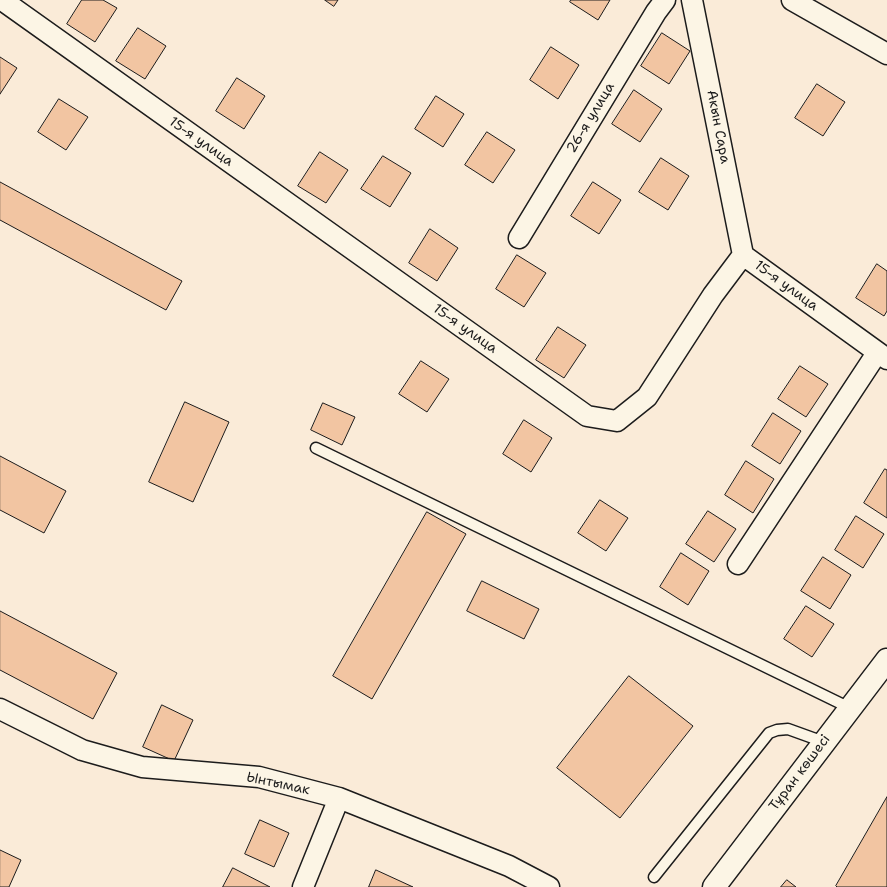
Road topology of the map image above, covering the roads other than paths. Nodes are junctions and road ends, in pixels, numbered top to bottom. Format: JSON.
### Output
{"nodes":[{"id":1,"x":2,"y":0,"type":"edge"},
{"id":2,"x":665,"y":0,"type":"edge"},
{"id":3,"x":692,"y":0,"type":"edge"},
{"id":4,"x":792,"y":0,"type":"edge"},
{"id":5,"x":887,"y":54,"type":"edge"},
{"id":6,"x":519,"y":238,"type":"dead end"},
{"id":7,"x":743,"y":255,"type":"junction"},
{"id":8,"x":882,"y":356,"type":"edge"},
{"id":9,"x":316,"y":448,"type":"dead end"},
{"id":10,"x":738,"y":564,"type":"dead end"},
{"id":11,"x":887,"y":660,"type":"edge"},
{"id":12,"x":850,"y":708,"type":"junction"},
{"id":13,"x":0,"y":709,"type":"edge"},
{"id":14,"x":824,"y":742,"type":"junction"},
{"id":15,"x":339,"y":798,"type":"junction"},
{"id":16,"x":654,"y":877,"type":"dead end"},
{"id":17,"x":303,"y":887,"type":"edge"},
{"id":18,"x":548,"y":887,"type":"edge"},
{"id":19,"x":714,"y":887,"type":"edge"}],
"edges":[{"from":1,"to":7,"type":"street","name":"15-я улица"},
{"from":2,"to":6,"type":"street","name":"26-я улица"},
{"from":3,"to":7,"type":"street","name":"Акын Сара"},
{"from":4,"to":5,"type":"street"},
{"from":7,"to":8,"type":"street","name":"15-я улица"},
{"from":8,"to":10,"type":"street"},
{"from":9,"to":12,"type":"lane"},
{"from":11,"to":12,"type":"street","name":"Тұран көшесі"},
{"from":12,"to":14,"type":"street","name":"Тұран көшесі"},
{"from":13,"to":15,"type":"street","name":"Ынтымак"},
{"from":14,"to":16,"type":"lane"},
{"from":14,"to":19,"type":"street","name":"Тұран көшесі"},
{"from":15,"to":17,"type":"street"},
{"from":15,"to":18,"type":"street","name":"Ынтымак"}]}
